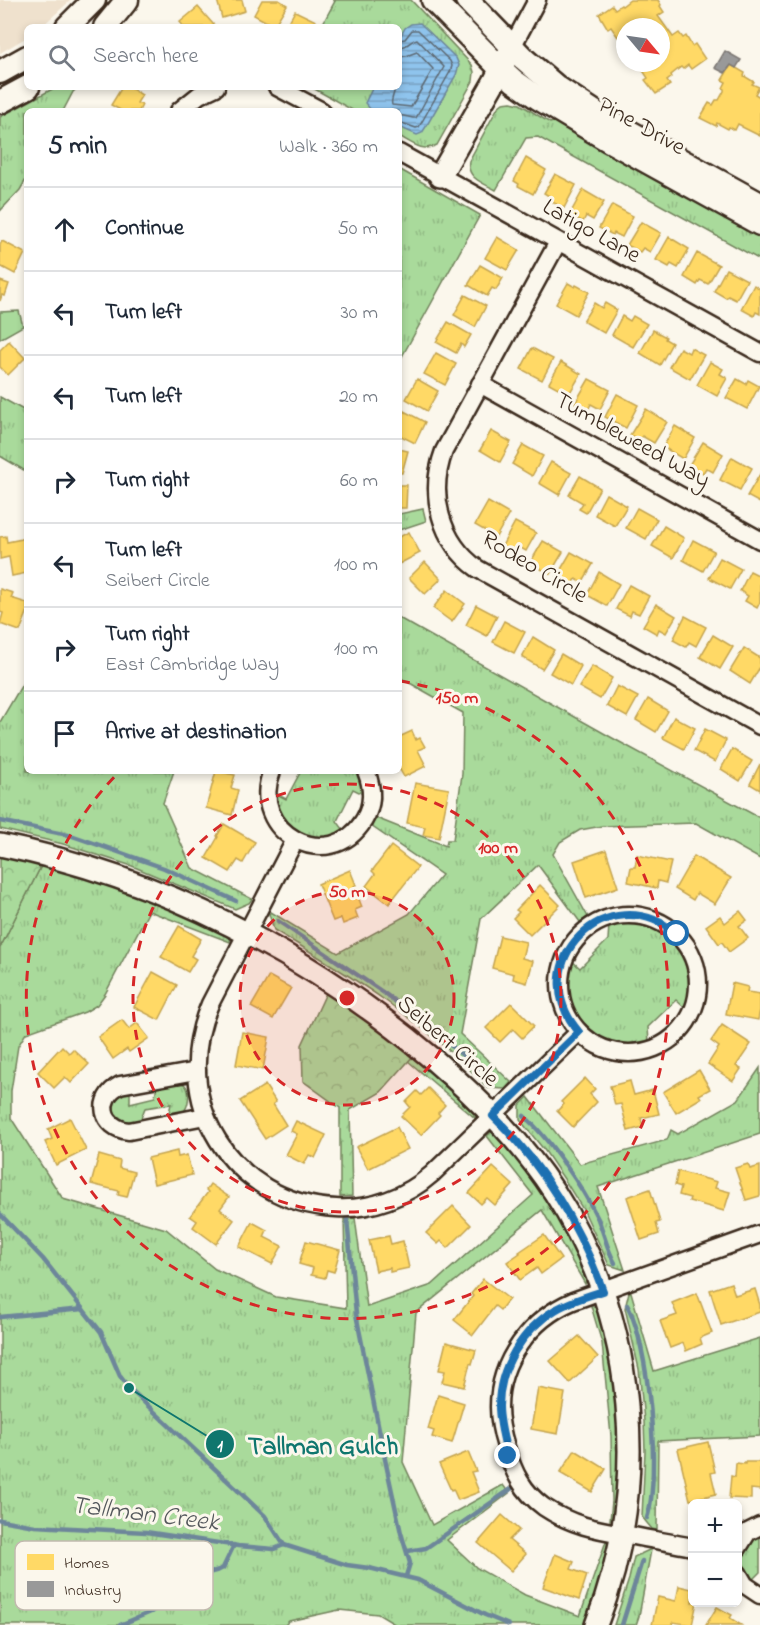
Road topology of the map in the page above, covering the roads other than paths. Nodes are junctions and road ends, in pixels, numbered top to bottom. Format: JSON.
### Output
{"nodes":[{"id":1,"x":94,"y":0,"type":"edge"},
{"id":2,"x":127,"y":0,"type":"edge"},
{"id":3,"x":433,"y":0,"type":"edge"},
{"id":4,"x":467,"y":0,"type":"edge"},
{"id":5,"x":537,"y":0,"type":"edge"},
{"id":6,"x":71,"y":24,"type":"edge"},
{"id":7,"x":107,"y":24,"type":"edge"},
{"id":8,"x":512,"y":47,"type":"junction"},
{"id":9,"x":24,"y":59,"type":"edge"},
{"id":10,"x":501,"y":69,"type":"junction"},
{"id":11,"x":0,"y":72,"type":"edge"},
{"id":12,"x":24,"y":89,"type":"edge"},
{"id":13,"x":210,"y":90,"type":"edge"},
{"id":14,"x":283,"y":90,"type":"edge"},
{"id":15,"x":0,"y":102,"type":"edge"},
{"id":16,"x":183,"y":108,"type":"edge"},
{"id":17,"x":316,"y":108,"type":"edge"},
{"id":18,"x":402,"y":155,"type":"edge"},
{"id":19,"x":440,"y":176,"type":"junction"},
{"id":20,"x":760,"y":204,"type":"edge"},
{"id":21,"x":760,"y":224,"type":"edge"},
{"id":22,"x":558,"y":242,"type":"junction"},
{"id":23,"x":760,"y":354,"type":"edge"},
{"id":24,"x":480,"y":384,"type":"junction"},
{"id":25,"x":760,"y":540,"type":"edge"},
{"id":26,"x":760,"y":726,"type":"edge"},
{"id":27,"x":271,"y":774,"type":"edge"},
{"id":28,"x":367,"y":774,"type":"edge"},
{"id":29,"x":295,"y":840,"type":"junction"},
{"id":30,"x":0,"y":845,"type":"edge"},
{"id":31,"x":247,"y":934,"type":"junction"},
{"id":32,"x":579,"y":1032,"type":"junction"},
{"id":33,"x":197,"y":1071,"type":"junction"},
{"id":34,"x":205,"y":1116,"type":"junction"},
{"id":35,"x":493,"y":1116,"type":"junction"},
{"id":36,"x":760,"y":1234,"type":"edge"},
{"id":37,"x":603,"y":1291,"type":"junction"},
{"id":38,"x":760,"y":1526,"type":"edge"},
{"id":39,"x":622,"y":1534,"type":"junction"},
{"id":40,"x":742,"y":1542,"type":"edge"},
{"id":41,"x":688,"y":1546,"type":"edge"},
{"id":42,"x":742,"y":1580,"type":"edge"},
{"id":43,"x":760,"y":1595,"type":"edge"},
{"id":44,"x":596,"y":1625,"type":"edge"}],
"edges":[{"from":1,"to":6,"type":"main road"},
{"from":2,"to":7,"type":"main road"},
{"from":3,"to":10,"type":"main road","name":"Pine Drive"},
{"from":4,"to":8,"type":"main road","name":"Pine Drive"},
{"from":5,"to":8,"type":"street"},
{"from":8,"to":10,"type":"street"},
{"from":8,"to":20,"type":"main road","name":"Pine Drive"},
{"from":9,"to":11,"type":"main road"},
{"from":10,"to":19,"type":"street"},
{"from":10,"to":21,"type":"main road","name":"Pine Drive"},
{"from":12,"to":15,"type":"main road"},
{"from":13,"to":16,"type":"street"},
{"from":14,"to":17,"type":"street"},
{"from":18,"to":19,"type":"street","name":"Latigo Lane"},
{"from":19,"to":22,"type":"street","name":"Latigo Lane"},
{"from":22,"to":23,"type":"street","name":"Latigo Lane"},
{"from":22,"to":24,"type":"street","name":"Rodeo Circle"},
{"from":24,"to":25,"type":"street","name":"Tumbleweed Way"},
{"from":24,"to":26,"type":"street","name":"Rodeo Circle"},
{"from":27,"to":29,"type":"street"},
{"from":28,"to":29,"type":"street"},
{"from":29,"to":31,"type":"street"},
{"from":30,"to":31,"type":"street","name":"Seibert Circle"},
{"from":31,"to":33,"type":"street"},
{"from":31,"to":35,"type":"street","name":"Seibert Circle"},
{"from":32,"to":32,"type":"street"},
{"from":32,"to":35,"type":"street"},
{"from":33,"to":34,"type":"street"},
{"from":33,"to":34,"type":"street"},
{"from":34,"to":35,"type":"street"},
{"from":35,"to":37,"type":"street","name":"Seibert Circle"},
{"from":36,"to":37,"type":"street"},
{"from":37,"to":39,"type":"street","name":"Seibert Circle"},
{"from":37,"to":39,"type":"street"},
{"from":38,"to":40,"type":"street"},
{"from":39,"to":41,"type":"street"},
{"from":39,"to":44,"type":"street","name":"Seibert Circle"},
{"from":42,"to":43,"type":"street"}]}
